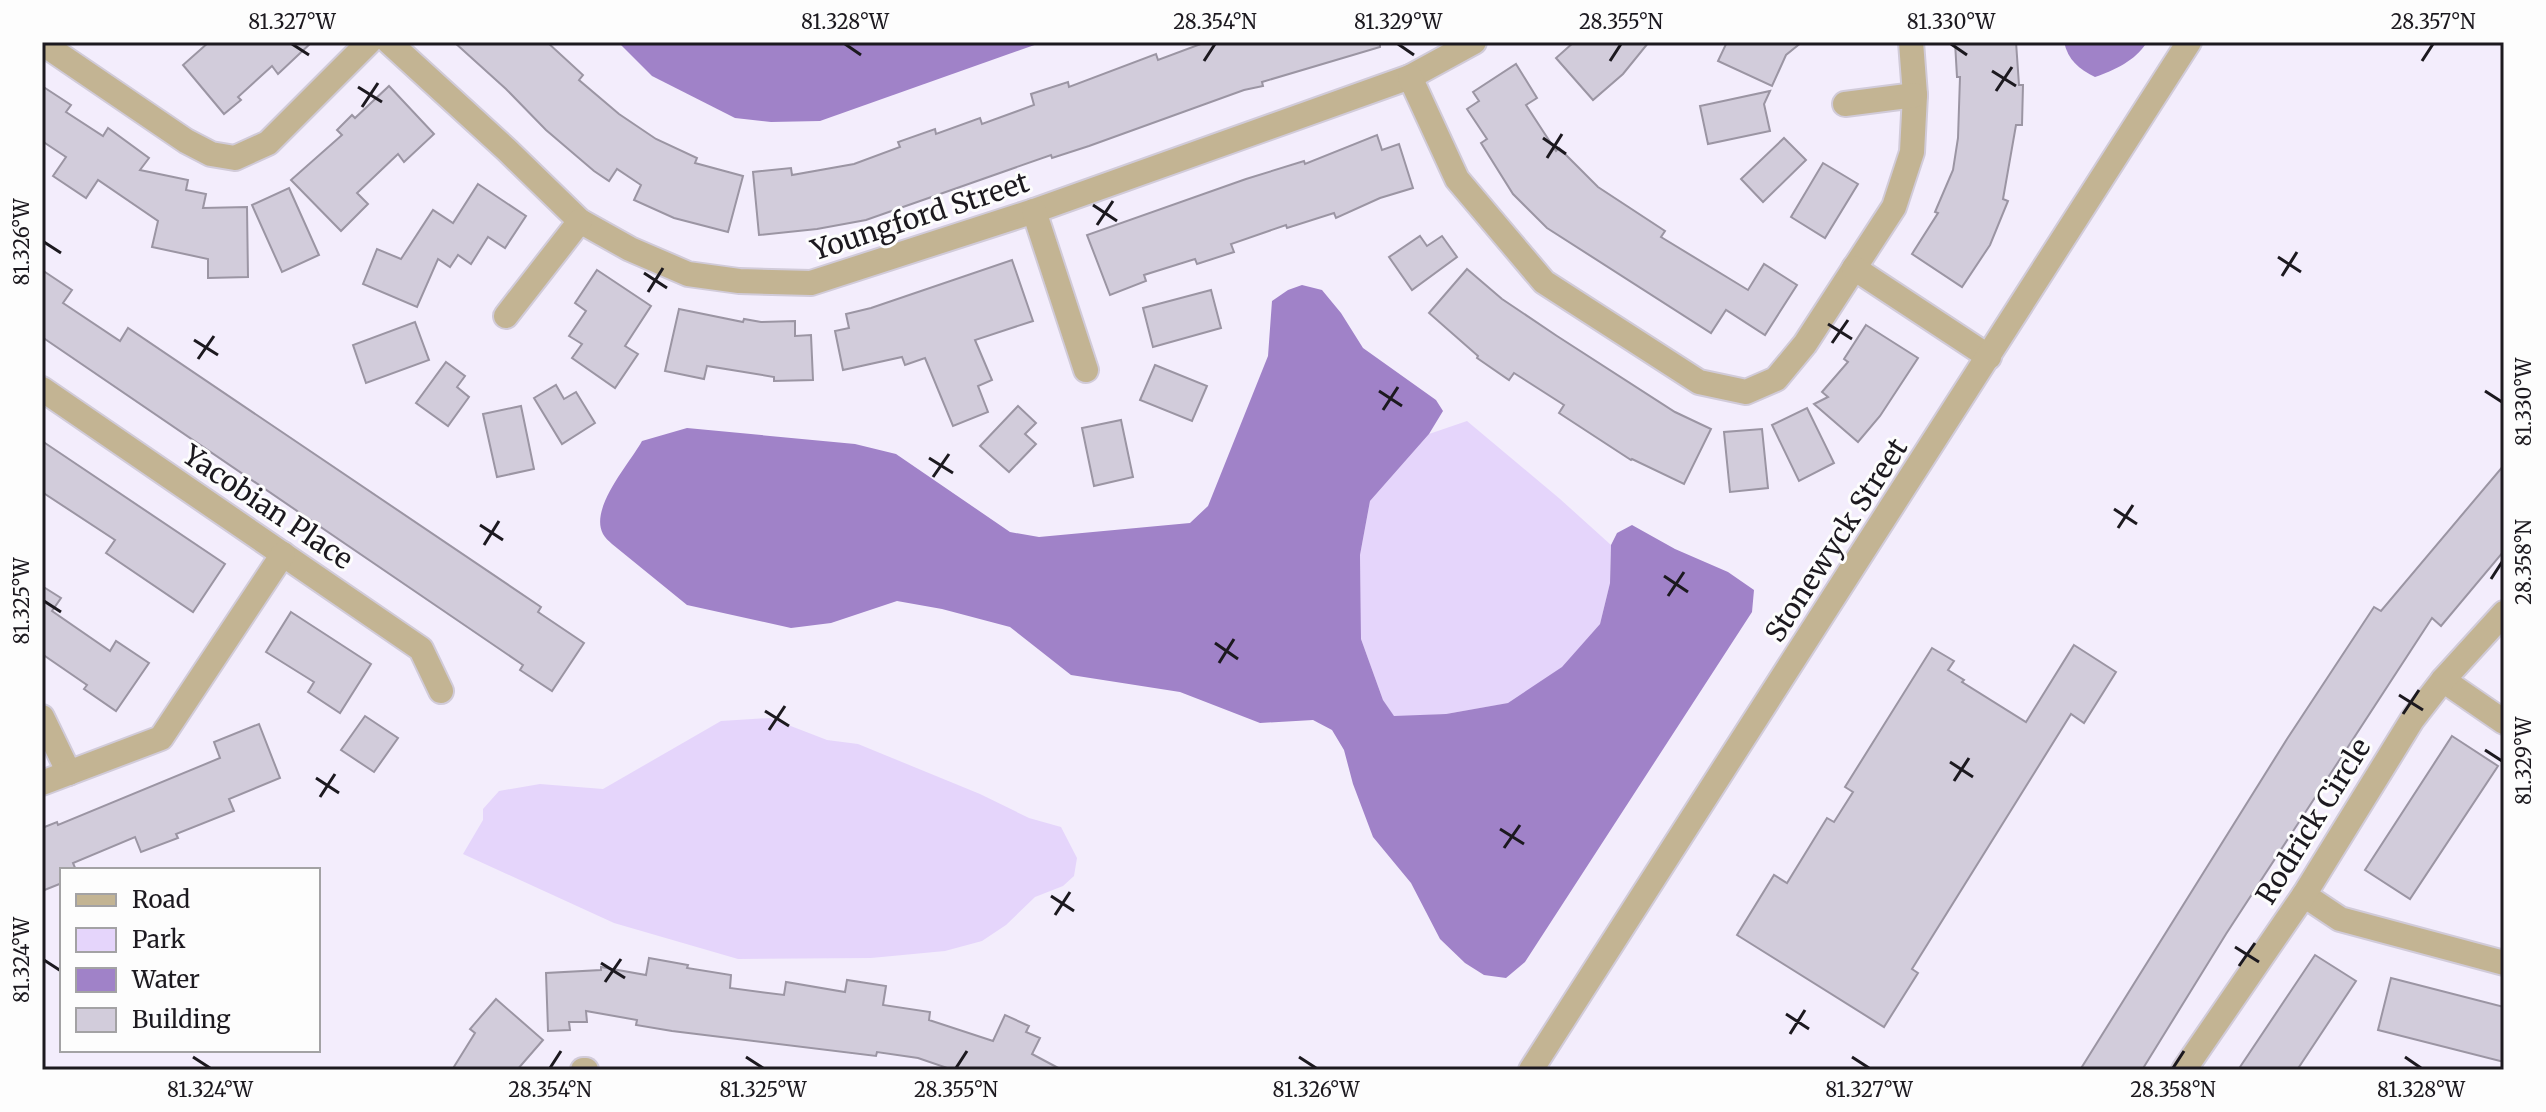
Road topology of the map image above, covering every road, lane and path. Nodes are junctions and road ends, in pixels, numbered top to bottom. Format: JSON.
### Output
{"nodes":[{"id":1,"x":369,"y":42,"type":"edge"},
{"id":2,"x":389,"y":42,"type":"edge"},
{"id":3,"x":1474,"y":42,"type":"edge"},
{"id":4,"x":1911,"y":42,"type":"edge"},
{"id":5,"x":2189,"y":42,"type":"edge"},
{"id":6,"x":42,"y":43,"type":"edge"},
{"id":7,"x":1410,"y":77,"type":"junction"},
{"id":8,"x":1915,"y":95,"type":"junction"},
{"id":9,"x":1845,"y":104,"type":"dead end"},
{"id":10,"x":1034,"y":211,"type":"junction"},
{"id":11,"x":580,"y":221,"type":"junction"},
{"id":12,"x":1854,"y":268,"type":"junction"},
{"id":13,"x":506,"y":316,"type":"dead end"},
{"id":14,"x":1989,"y":357,"type":"junction"},
{"id":15,"x":1086,"y":370,"type":"dead end"},
{"id":16,"x":42,"y":389,"type":"edge"},
{"id":17,"x":283,"y":554,"type":"junction"},
{"id":18,"x":2504,"y":613,"type":"edge"},
{"id":19,"x":2443,"y":680,"type":"junction"},
{"id":20,"x":441,"y":691,"type":"dead end"},
{"id":21,"x":42,"y":717,"type":"edge"},
{"id":22,"x":2504,"y":722,"type":"edge"},
{"id":23,"x":69,"y":773,"type":"junction"},
{"id":24,"x":42,"y":783,"type":"edge"},
{"id":25,"x":2304,"y":895,"type":"junction"},
{"id":26,"x":2504,"y":963,"type":"edge"},
{"id":27,"x":1531,"y":1070,"type":"edge"},
{"id":28,"x":2184,"y":1070,"type":"edge"}],
"edges":[{"from":1,"to":6,"type":"street"},
{"from":2,"to":11,"type":"street","name":"Youngford Street"},
{"from":3,"to":7,"type":"street","name":"Youngford Street"},
{"from":4,"to":8,"type":"street"},
{"from":5,"to":14,"type":"street","name":"Stonewyck Street"},
{"from":7,"to":10,"type":"street","name":"Youngford Street"},
{"from":7,"to":12,"type":"street"},
{"from":8,"to":9,"type":"street"},
{"from":8,"to":12,"type":"street"},
{"from":10,"to":11,"type":"street","name":"Youngford Street"},
{"from":10,"to":15,"type":"street"},
{"from":11,"to":13,"type":"street"},
{"from":12,"to":14,"type":"street"},
{"from":14,"to":27,"type":"street","name":"Stonewyck Street"},
{"from":16,"to":17,"type":"street","name":"Yacobian Place"},
{"from":17,"to":20,"type":"street","name":"Yacobian Place"},
{"from":17,"to":23,"type":"street"},
{"from":18,"to":19,"type":"street","name":"Rodrick Circle"},
{"from":19,"to":22,"type":"street"},
{"from":19,"to":25,"type":"street","name":"Rodrick Circle"},
{"from":21,"to":23,"type":"street"},
{"from":23,"to":24,"type":"street"},
{"from":25,"to":26,"type":"street"},
{"from":25,"to":28,"type":"street","name":"Rodrick Circle"}]}
